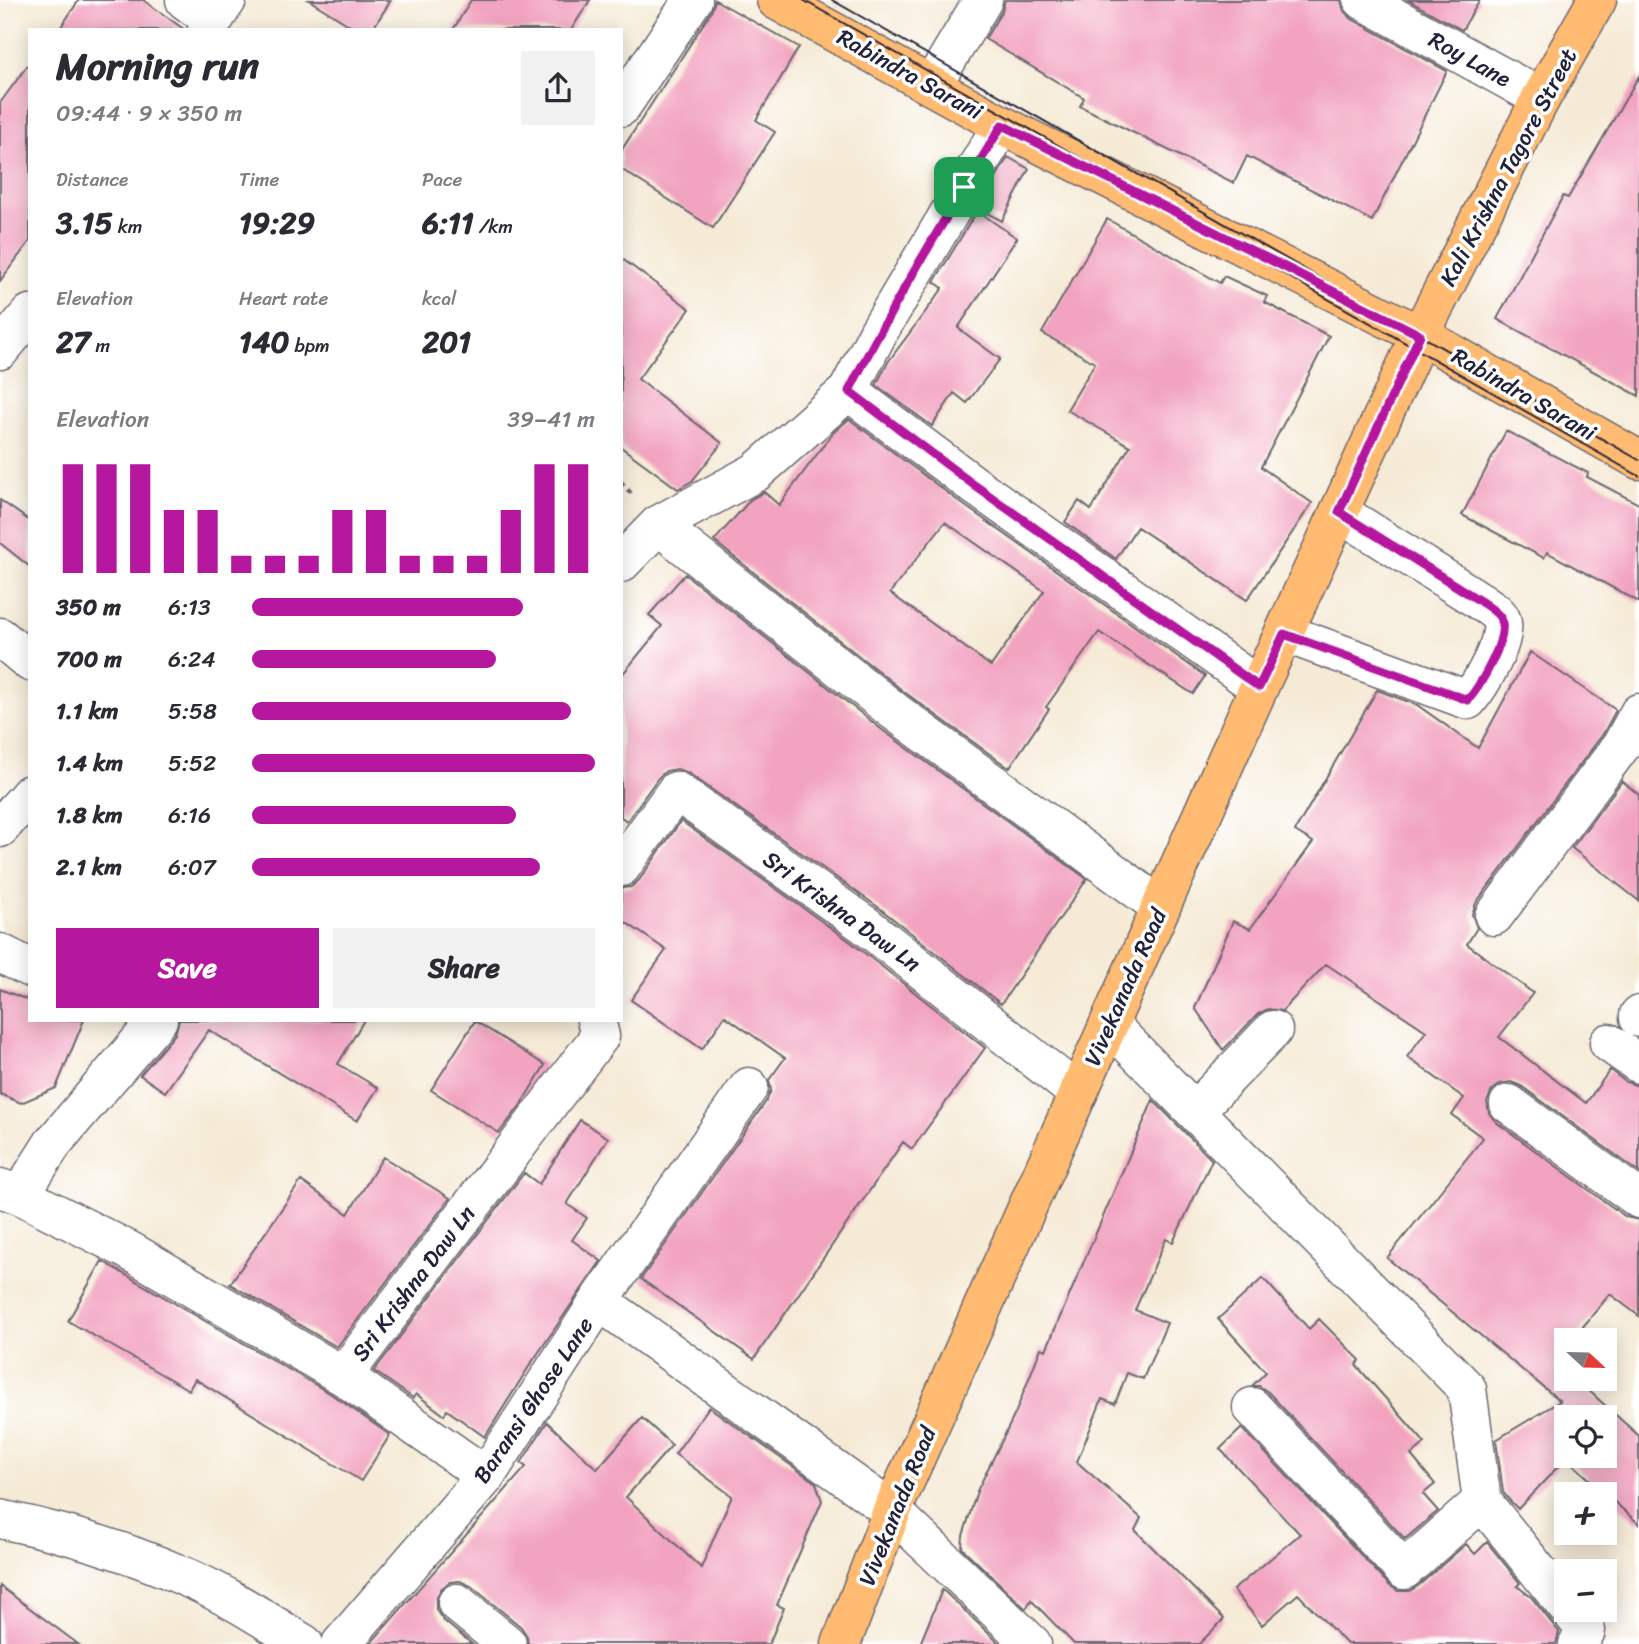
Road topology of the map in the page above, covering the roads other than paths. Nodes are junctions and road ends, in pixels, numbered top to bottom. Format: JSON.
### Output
{"nodes":[{"id":1,"x":693,"y":0,"type":"edge"},
{"id":2,"x":776,"y":0,"type":"edge"},
{"id":3,"x":984,"y":0,"type":"edge"},
{"id":4,"x":1363,"y":0,"type":"edge"},
{"id":5,"x":1597,"y":0,"type":"edge"},
{"id":6,"x":932,"y":85,"type":"junction"},
{"id":7,"x":1541,"y":98,"type":"junction"},
{"id":8,"x":623,"y":104,"type":"edge"},
{"id":9,"x":1002,"y":125,"type":"junction"},
{"id":10,"x":28,"y":316,"type":"edge"},
{"id":11,"x":1420,"y":335,"type":"junction"},
{"id":12,"x":0,"y":350,"type":"edge"},
{"id":13,"x":849,"y":391,"type":"junction"},
{"id":14,"x":1639,"y":460,"type":"edge"},
{"id":15,"x":1339,"y":512,"type":"junction"},
{"id":16,"x":658,"y":525,"type":"junction"},
{"id":17,"x":623,"y":561,"type":"edge"},
{"id":18,"x":1284,"y":634,"type":"junction"},
{"id":19,"x":0,"y":637,"type":"edge"},
{"id":20,"x":28,"y":660,"type":"edge"},
{"id":21,"x":1259,"y":687,"type":"junction"},
{"id":22,"x":1639,"y":713,"type":"edge"},
{"id":23,"x":28,"y":796,"type":"edge"},
{"id":24,"x":0,"y":828,"type":"edge"},
{"id":25,"x":623,"y":864,"type":"edge"},
{"id":26,"x":1161,"y":907,"type":"junction"},
{"id":27,"x":1494,"y":916,"type":"dead end"},
{"id":28,"x":0,"y":953,"type":"edge"},
{"id":29,"x":28,"y":967,"type":"edge"},
{"id":30,"x":596,"y":1022,"type":"edge"},
{"id":31,"x":145,"y":1024,"type":"edge"},
{"id":32,"x":1109,"y":1024,"type":"junction"},
{"id":33,"x":1273,"y":1030,"type":"dead end"},
{"id":34,"x":749,"y":1087,"type":"dead end"},
{"id":35,"x":1078,"y":1093,"type":"junction"},
{"id":36,"x":1509,"y":1104,"type":"dead end"},
{"id":37,"x":1195,"y":1111,"type":"junction"},
{"id":38,"x":10,"y":1192,"type":"edge"},
{"id":39,"x":1639,"y":1199,"type":"edge"},
{"id":40,"x":599,"y":1301,"type":"junction"},
{"id":41,"x":343,"y":1376,"type":"junction"},
{"id":42,"x":1252,"y":1407,"type":"dead end"},
{"id":43,"x":486,"y":1476,"type":"junction"},
{"id":44,"x":1482,"y":1502,"type":"junction"},
{"id":45,"x":892,"y":1511,"type":"junction"},
{"id":46,"x":0,"y":1519,"type":"edge"},
{"id":47,"x":457,"y":1603,"type":"dead end"},
{"id":48,"x":1580,"y":1627,"type":"edge"},
{"id":49,"x":304,"y":1644,"type":"edge"},
{"id":50,"x":341,"y":1644,"type":"edge"},
{"id":51,"x":507,"y":1644,"type":"edge"},
{"id":52,"x":841,"y":1644,"type":"edge"},
{"id":53,"x":1032,"y":1644,"type":"edge"}],
"edges":[{"from":1,"to":8,"type":"street"},
{"from":2,"to":6,"type":"main road","name":"Rabindra Sarani"},
{"from":3,"to":6,"type":"street"},
{"from":4,"to":7,"type":"street","name":"Roy Lane"},
{"from":5,"to":7,"type":"main road","name":"Kali Krishna Tagore Street"},
{"from":6,"to":9,"type":"main road","name":"Rabindra Sarani"},
{"from":7,"to":11,"type":"main road","name":"Kali Krishna Tagore Street"},
{"from":9,"to":11,"type":"main road","name":"Rabindra Sarani"},
{"from":9,"to":13,"type":"street"},
{"from":10,"to":12,"type":"street"},
{"from":11,"to":14,"type":"main road","name":"Rabindra Sarani"},
{"from":11,"to":15,"type":"main road","name":"Vivekanada Road"},
{"from":13,"to":16,"type":"street"},
{"from":13,"to":21,"type":"street"},
{"from":15,"to":18,"type":"main road","name":"Vivekanada Road"},
{"from":15,"to":18,"type":"street"},
{"from":16,"to":17,"type":"street"},
{"from":16,"to":26,"type":"street"},
{"from":18,"to":21,"type":"main road","name":"Vivekanada Road"},
{"from":19,"to":20,"type":"street"},
{"from":21,"to":26,"type":"main road","name":"Vivekanada Road"},
{"from":22,"to":27,"type":"street"},
{"from":23,"to":24,"type":"street"},
{"from":25,"to":35,"type":"street","name":"Sri Krishna Daw Ln"},
{"from":26,"to":32,"type":"main road","name":"Vivekanada Road"},
{"from":28,"to":29,"type":"street"},
{"from":30,"to":41,"type":"street","name":"Sri Krishna Daw Ln"},
{"from":31,"to":38,"type":"street"},
{"from":32,"to":35,"type":"main road","name":"Vivekanada Road"},
{"from":32,"to":37,"type":"street"},
{"from":33,"to":37,"type":"street"},
{"from":34,"to":40,"type":"street"},
{"from":35,"to":45,"type":"main road","name":"Vivekanada Road"},
{"from":36,"to":39,"type":"street"},
{"from":37,"to":44,"type":"street"},
{"from":38,"to":41,"type":"street"},
{"from":40,"to":43,"type":"street","name":"Baransi Ghose Lane"},
{"from":40,"to":45,"type":"street","name":"Baransi Ghose Lane"},
{"from":41,"to":43,"type":"street"},
{"from":42,"to":44,"type":"street"},
{"from":43,"to":50,"type":"street","name":"Baransi Ghose Lane"},
{"from":44,"to":48,"type":"street"},
{"from":45,"to":52,"type":"main road","name":"Vivekanada Road"},
{"from":45,"to":53,"type":"street","name":"Baransi Ghose Lane"},
{"from":46,"to":49,"type":"street"},
{"from":47,"to":51,"type":"street"}]}
